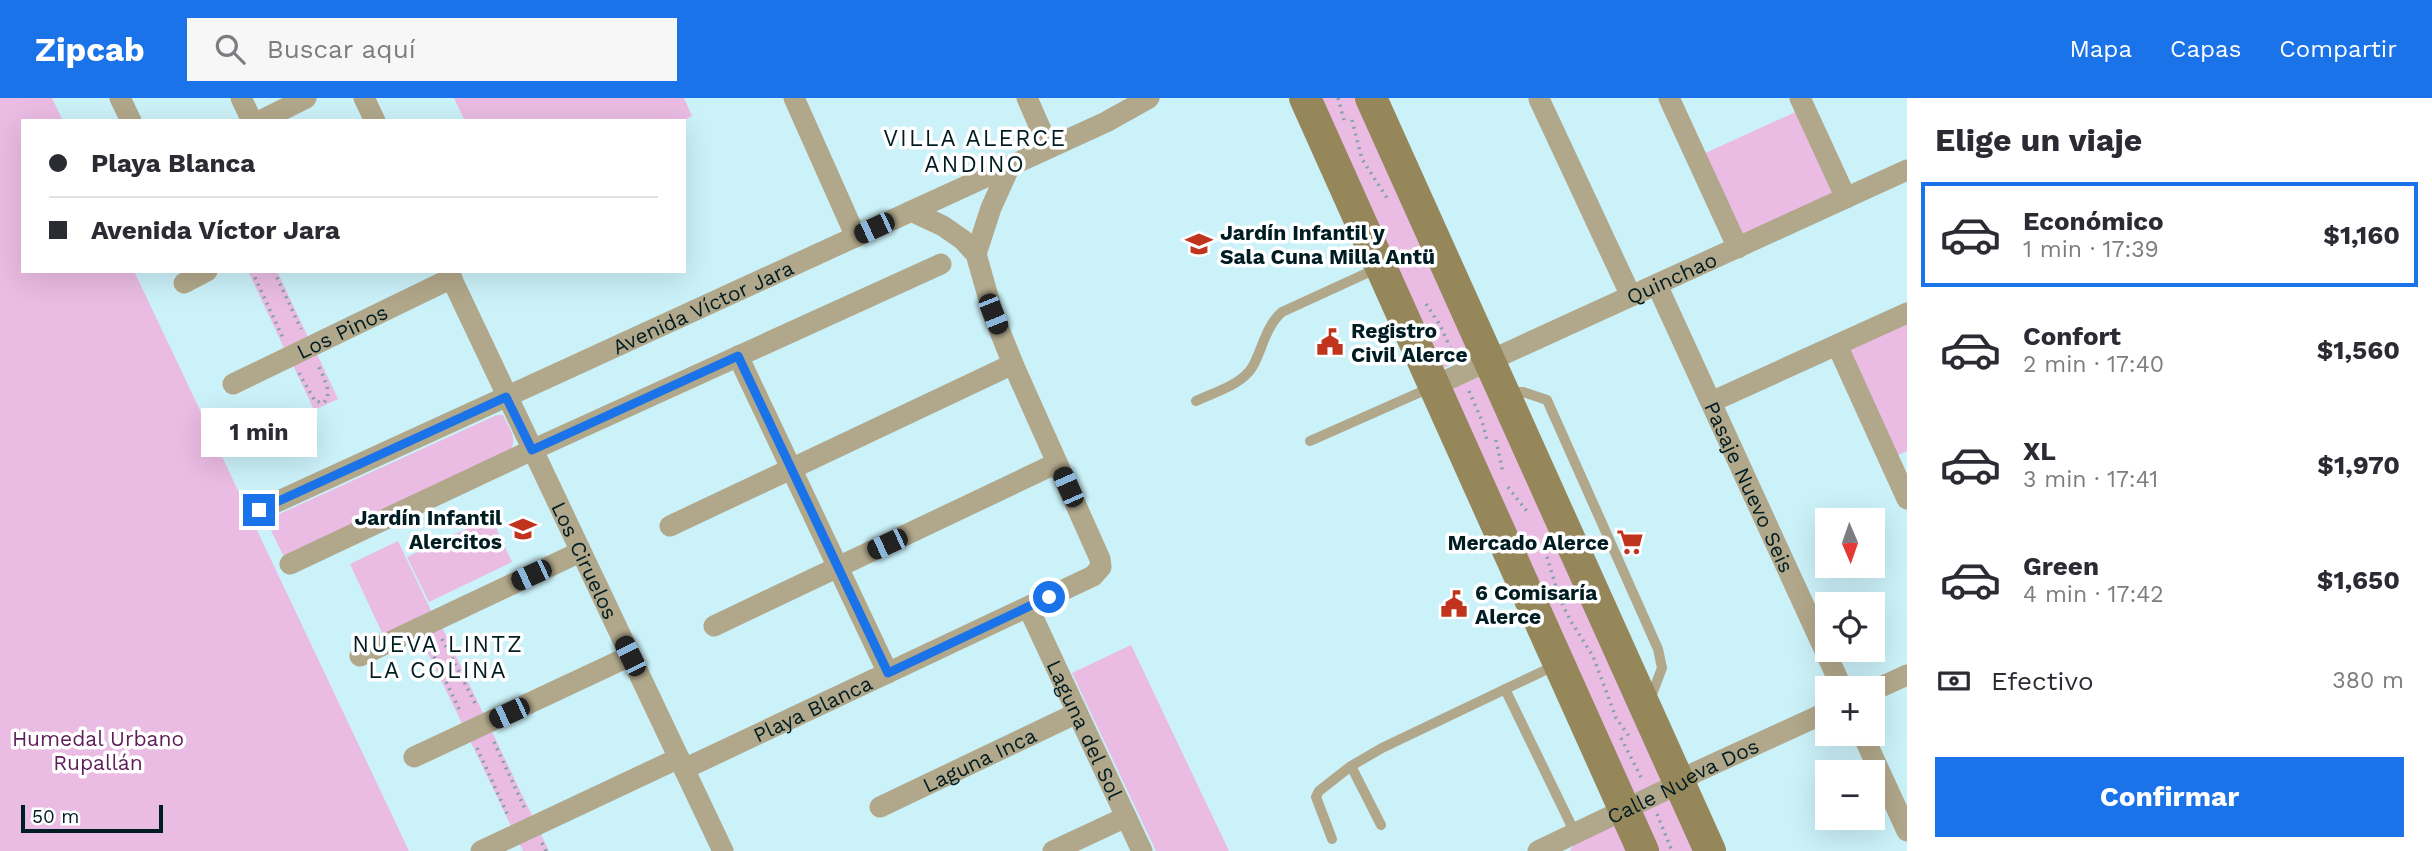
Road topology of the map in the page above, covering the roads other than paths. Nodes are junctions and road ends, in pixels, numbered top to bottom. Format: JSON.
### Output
{"nodes":[{"id":1,"x":120,"y":98,"type":"edge"},
{"id":2,"x":241,"y":98,"type":"edge"},
{"id":3,"x":306,"y":98,"type":"edge"},
{"id":4,"x":364,"y":98,"type":"edge"},
{"id":5,"x":794,"y":98,"type":"edge"},
{"id":6,"x":1027,"y":98,"type":"edge"},
{"id":7,"x":1305,"y":98,"type":"edge"},
{"id":8,"x":1370,"y":98,"type":"edge"},
{"id":9,"x":1669,"y":98,"type":"edge"},
{"id":10,"x":1800,"y":98,"type":"edge"},
{"id":11,"x":1151,"y":99,"type":"edge"},
{"id":12,"x":1539,"y":99,"type":"edge"},
{"id":13,"x":130,"y":119,"type":"edge"},
{"id":14,"x":251,"y":119,"type":"edge"},
{"id":15,"x":264,"y":119,"type":"edge"},
{"id":16,"x":374,"y":119,"type":"edge"},
{"id":17,"x":1049,"y":148,"type":"junction"},
{"id":18,"x":1010,"y":166,"type":"junction"},
{"id":19,"x":1906,"y":172,"type":"edge"},
{"id":20,"x":1846,"y":198,"type":"junction"},
{"id":21,"x":911,"y":211,"type":"junction"},
{"id":22,"x":856,"y":237,"type":"junction"},
{"id":23,"x":1738,"y":248,"type":"junction"},
{"id":24,"x":976,"y":254,"type":"junction"},
{"id":25,"x":941,"y":264,"type":"dead end"},
{"id":26,"x":1381,"y":267,"type":"junction"},
{"id":27,"x":203,"y":273,"type":"edge"},
{"id":28,"x":450,"y":275,"type":"edge"},
{"id":29,"x":184,"y":283,"type":"dead end"},
{"id":30,"x":1657,"y":285,"type":"junction"},
{"id":31,"x":1631,"y":296,"type":"junction"},
{"id":32,"x":1907,"y":313,"type":"edge"},
{"id":33,"x":1837,"y":345,"type":"junction"},
{"id":34,"x":738,"y":356,"type":"junction"},
{"id":35,"x":1489,"y":361,"type":"junction"},
{"id":36,"x":1013,"y":364,"type":"junction"},
{"id":37,"x":233,"y":384,"type":"dead end"},
{"id":38,"x":1434,"y":386,"type":"junction"},
{"id":39,"x":506,"y":397,"type":"junction"},
{"id":40,"x":1196,"y":401,"type":"dead end"},
{"id":41,"x":1711,"y":402,"type":"junction"},
{"id":42,"x":1310,"y":441,"type":"dead end"},
{"id":43,"x":532,"y":450,"type":"junction"},
{"id":44,"x":1057,"y":463,"type":"junction"},
{"id":45,"x":791,"y":469,"type":"junction"},
{"id":46,"x":1907,"y":499,"type":"edge"},
{"id":47,"x":259,"y":510,"type":"dead end"},
{"id":48,"x":670,"y":526,"type":"dead end"},
{"id":49,"x":580,"y":552,"type":"junction"},
{"id":50,"x":290,"y":564,"type":"dead end"},
{"id":51,"x":838,"y":567,"type":"junction"},
{"id":52,"x":1028,"y":607,"type":"junction"},
{"id":53,"x":714,"y":625,"type":"dead end"},
{"id":54,"x":360,"y":656,"type":"dead end"},
{"id":55,"x":630,"y":656,"type":"junction"},
{"id":56,"x":1558,"y":663,"type":"junction"},
{"id":57,"x":888,"y":673,"type":"junction"},
{"id":58,"x":1907,"y":675,"type":"edge"},
{"id":59,"x":1837,"y":676,"type":"edge"},
{"id":60,"x":1885,"y":685,"type":"edge"},
{"id":61,"x":1504,"y":689,"type":"junction"},
{"id":62,"x":1077,"y":713,"type":"junction"},
{"id":63,"x":1815,"y":718,"type":"edge"},
{"id":64,"x":1868,"y":746,"type":"edge"},
{"id":65,"x":414,"y":757,"type":"dead end"},
{"id":66,"x":681,"y":764,"type":"junction"},
{"id":67,"x":1351,"y":766,"type":"junction"},
{"id":68,"x":1678,"y":783,"type":"junction"},
{"id":69,"x":880,"y":807,"type":"dead end"},
{"id":70,"x":1624,"y":810,"type":"junction"},
{"id":71,"x":1126,"y":817,"type":"junction"},
{"id":72,"x":1381,"y":825,"type":"dead end"},
{"id":73,"x":1907,"y":831,"type":"edge"},
{"id":74,"x":1575,"y":833,"type":"junction"},
{"id":75,"x":1332,"y":839,"type":"dead end"},
{"id":76,"x":481,"y":851,"type":"edge"},
{"id":77,"x":723,"y":851,"type":"edge"},
{"id":78,"x":1053,"y":851,"type":"edge"},
{"id":79,"x":1142,"y":851,"type":"edge"},
{"id":80,"x":1538,"y":851,"type":"edge"},
{"id":81,"x":1643,"y":851,"type":"edge"},
{"id":82,"x":1710,"y":851,"type":"edge"}],
"edges":[{"from":1,"to":13,"type":"street"},
{"from":2,"to":14,"type":"street"},
{"from":3,"to":15,"type":"street"},
{"from":4,"to":16,"type":"street"},
{"from":5,"to":22,"type":"street"},
{"from":6,"to":17,"type":"street"},
{"from":7,"to":26,"type":"main road"},
{"from":8,"to":35,"type":"main road"},
{"from":9,"to":23,"type":"street"},
{"from":10,"to":20,"type":"street"},
{"from":11,"to":17,"type":"street","name":"Avenida Víctor Jara"},
{"from":12,"to":31,"type":"street"},
{"from":17,"to":18,"type":"street","name":"Avenida Víctor Jara"},
{"from":18,"to":21,"type":"street","name":"Avenida Víctor Jara"},
{"from":18,"to":24,"type":"street"},
{"from":19,"to":20,"type":"street","name":"Quinchao"},
{"from":20,"to":23,"type":"street","name":"Quinchao"},
{"from":21,"to":22,"type":"street","name":"Avenida Víctor Jara"},
{"from":21,"to":24,"type":"street"},
{"from":22,"to":39,"type":"street","name":"Avenida Víctor Jara"},
{"from":23,"to":30,"type":"street","name":"Quinchao"},
{"from":24,"to":36,"type":"street"},
{"from":25,"to":34,"type":"street"},
{"from":26,"to":38,"type":"main road"},
{"from":26,"to":40,"type":"lane"},
{"from":27,"to":29,"type":"street"},
{"from":28,"to":37,"type":"street","name":"Los Pinos"},
{"from":28,"to":39,"type":"street","name":"Los Ciruelos"},
{"from":30,"to":31,"type":"street","name":"Quinchao"},
{"from":30,"to":41,"type":"street","name":"Pasaje Nuevo Seis"},
{"from":31,"to":35,"type":"street","name":"Quinchao"},
{"from":32,"to":33,"type":"street"},
{"from":33,"to":41,"type":"street"},
{"from":33,"to":46,"type":"street"},
{"from":34,"to":43,"type":"street"},
{"from":34,"to":45,"type":"street"},
{"from":35,"to":38,"type":"street","name":"Quinchao"},
{"from":35,"to":68,"type":"main road"},
{"from":36,"to":44,"type":"street"},
{"from":36,"to":45,"type":"street"},
{"from":38,"to":42,"type":"lane"},
{"from":38,"to":56,"type":"main road"},
{"from":39,"to":43,"type":"street","name":"Los Ciruelos"},
{"from":39,"to":47,"type":"street","name":"Avenida Víctor Jara"},
{"from":41,"to":59,"type":"street","name":"Pasaje Nuevo Seis"},
{"from":43,"to":49,"type":"street","name":"Los Ciruelos"},
{"from":43,"to":50,"type":"street"},
{"from":44,"to":51,"type":"street"},
{"from":44,"to":52,"type":"street","name":"Playa Blanca"},
{"from":45,"to":48,"type":"street"},
{"from":45,"to":51,"type":"street"},
{"from":49,"to":54,"type":"street"},
{"from":49,"to":55,"type":"street","name":"Los Ciruelos"},
{"from":51,"to":53,"type":"street"},
{"from":51,"to":57,"type":"street"},
{"from":52,"to":57,"type":"street","name":"Playa Blanca"},
{"from":52,"to":62,"type":"street","name":"Laguna del Sol"},
{"from":55,"to":65,"type":"street"},
{"from":55,"to":66,"type":"street","name":"Los Ciruelos"},
{"from":56,"to":61,"type":"lane"},
{"from":56,"to":70,"type":"main road"},
{"from":57,"to":66,"type":"street","name":"Playa Blanca"},
{"from":58,"to":60,"type":"street"},
{"from":61,"to":67,"type":"lane"},
{"from":61,"to":74,"type":"lane"},
{"from":62,"to":69,"type":"street","name":"Laguna Inca"},
{"from":62,"to":71,"type":"street","name":"Laguna del Sol"},
{"from":63,"to":68,"type":"street","name":"Calle Nueva Dos"},
{"from":64,"to":73,"type":"street"},
{"from":66,"to":76,"type":"street","name":"Playa Blanca"},
{"from":66,"to":77,"type":"street","name":"Los Ciruelos"},
{"from":67,"to":72,"type":"lane"},
{"from":67,"to":75,"type":"lane"},
{"from":68,"to":70,"type":"street","name":"Calle Nueva Dos"},
{"from":68,"to":82,"type":"main road"},
{"from":70,"to":74,"type":"street","name":"Calle Nueva Dos"},
{"from":70,"to":81,"type":"main road"},
{"from":71,"to":78,"type":"street"},
{"from":71,"to":79,"type":"street","name":"Laguna del Sol"},
{"from":74,"to":80,"type":"street","name":"Calle Nueva Dos"}]}
